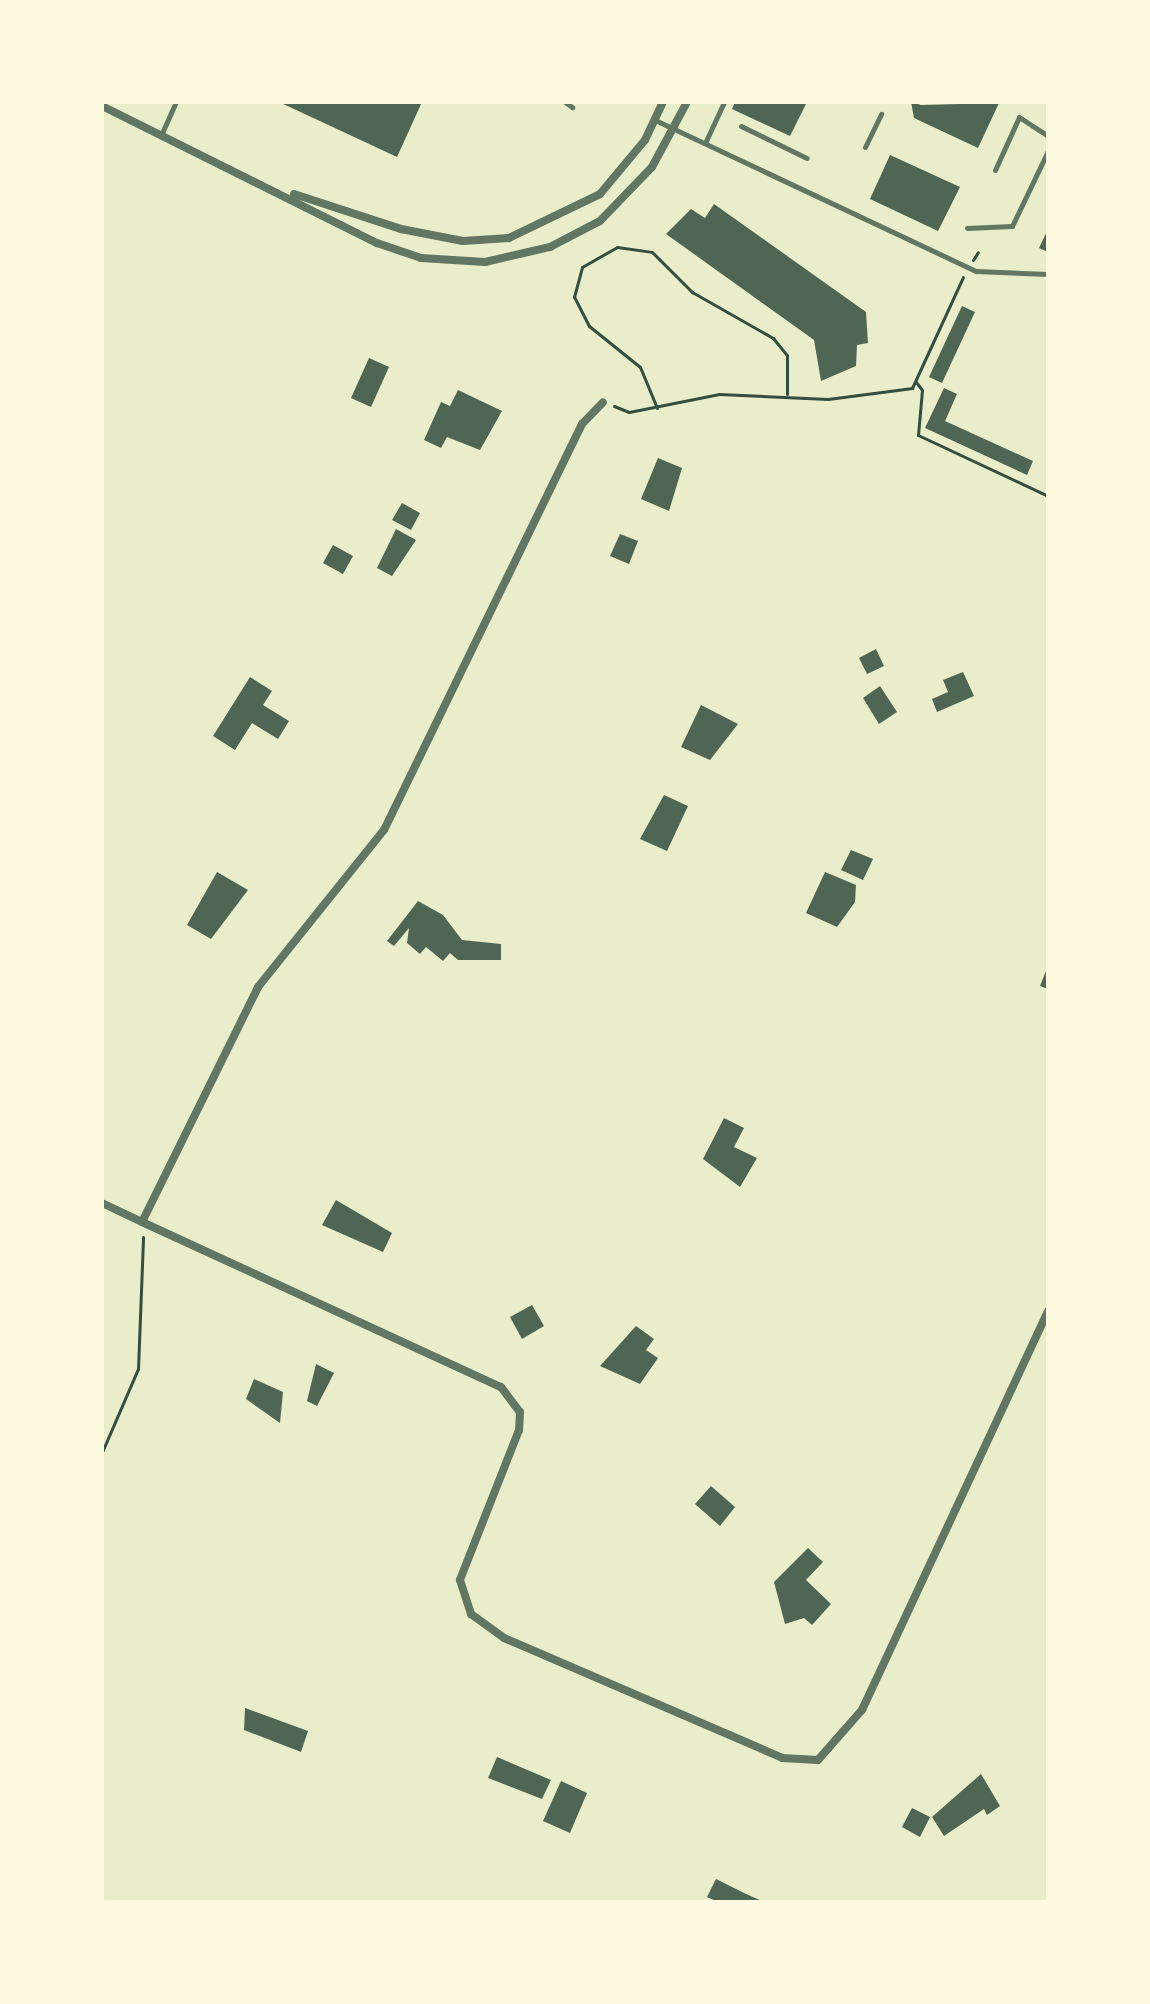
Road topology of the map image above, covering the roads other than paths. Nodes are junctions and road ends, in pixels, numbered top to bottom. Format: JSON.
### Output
{"nodes":[{"id":1,"x":176,"y":102,"type":"edge"},
{"id":2,"x":565,"y":102,"type":"edge"},
{"id":3,"x":663,"y":102,"type":"edge"},
{"id":4,"x":687,"y":102,"type":"edge"},
{"id":5,"x":724,"y":102,"type":"edge"},
{"id":6,"x":102,"y":106,"type":"edge"},
{"id":7,"x":572,"y":107,"type":"dead end"},
{"id":8,"x":881,"y":114,"type":"dead end"},
{"id":9,"x":654,"y":120,"type":"junction"},
{"id":10,"x":741,"y":126,"type":"dead end"},
{"id":11,"x":675,"y":130,"type":"junction"},
{"id":12,"x":162,"y":133,"type":"junction"},
{"id":13,"x":1048,"y":136,"type":"edge"},
{"id":14,"x":705,"y":143,"type":"junction"},
{"id":15,"x":865,"y":147,"type":"dead end"},
{"id":16,"x":1048,"y":151,"type":"edge"},
{"id":17,"x":807,"y":158,"type":"dead end"},
{"id":18,"x":995,"y":170,"type":"dead end"},
{"id":19,"x":271,"y":186,"type":"junction"},
{"id":20,"x":967,"y":228,"type":"dead end"},
{"id":21,"x":1048,"y":274,"type":"edge"},
{"id":22,"x":603,"y":402,"type":"road end"},
{"id":23,"x":102,"y":1203,"type":"edge"},
{"id":24,"x":146,"y":1224,"type":"junction"},
{"id":25,"x":1048,"y":1311,"type":"edge"}],
"edges":[{"from":1,"to":12,"type":"lane"},
{"from":2,"to":7,"type":"lane"},
{"from":3,"to":9,"type":"street"},
{"from":4,"to":11,"type":"street"},
{"from":5,"to":14,"type":"lane"},
{"from":6,"to":12,"type":"street"},
{"from":8,"to":15,"type":"lane"},
{"from":9,"to":11,"type":"lane"},
{"from":9,"to":19,"type":"street"},
{"from":10,"to":17,"type":"lane"},
{"from":11,"to":14,"type":"lane"},
{"from":11,"to":19,"type":"street"},
{"from":12,"to":19,"type":"street"},
{"from":13,"to":18,"type":"lane"},
{"from":14,"to":21,"type":"lane"},
{"from":16,"to":20,"type":"lane"},
{"from":22,"to":24,"type":"street"},
{"from":23,"to":24,"type":"street"},
{"from":24,"to":25,"type":"street"}]}
